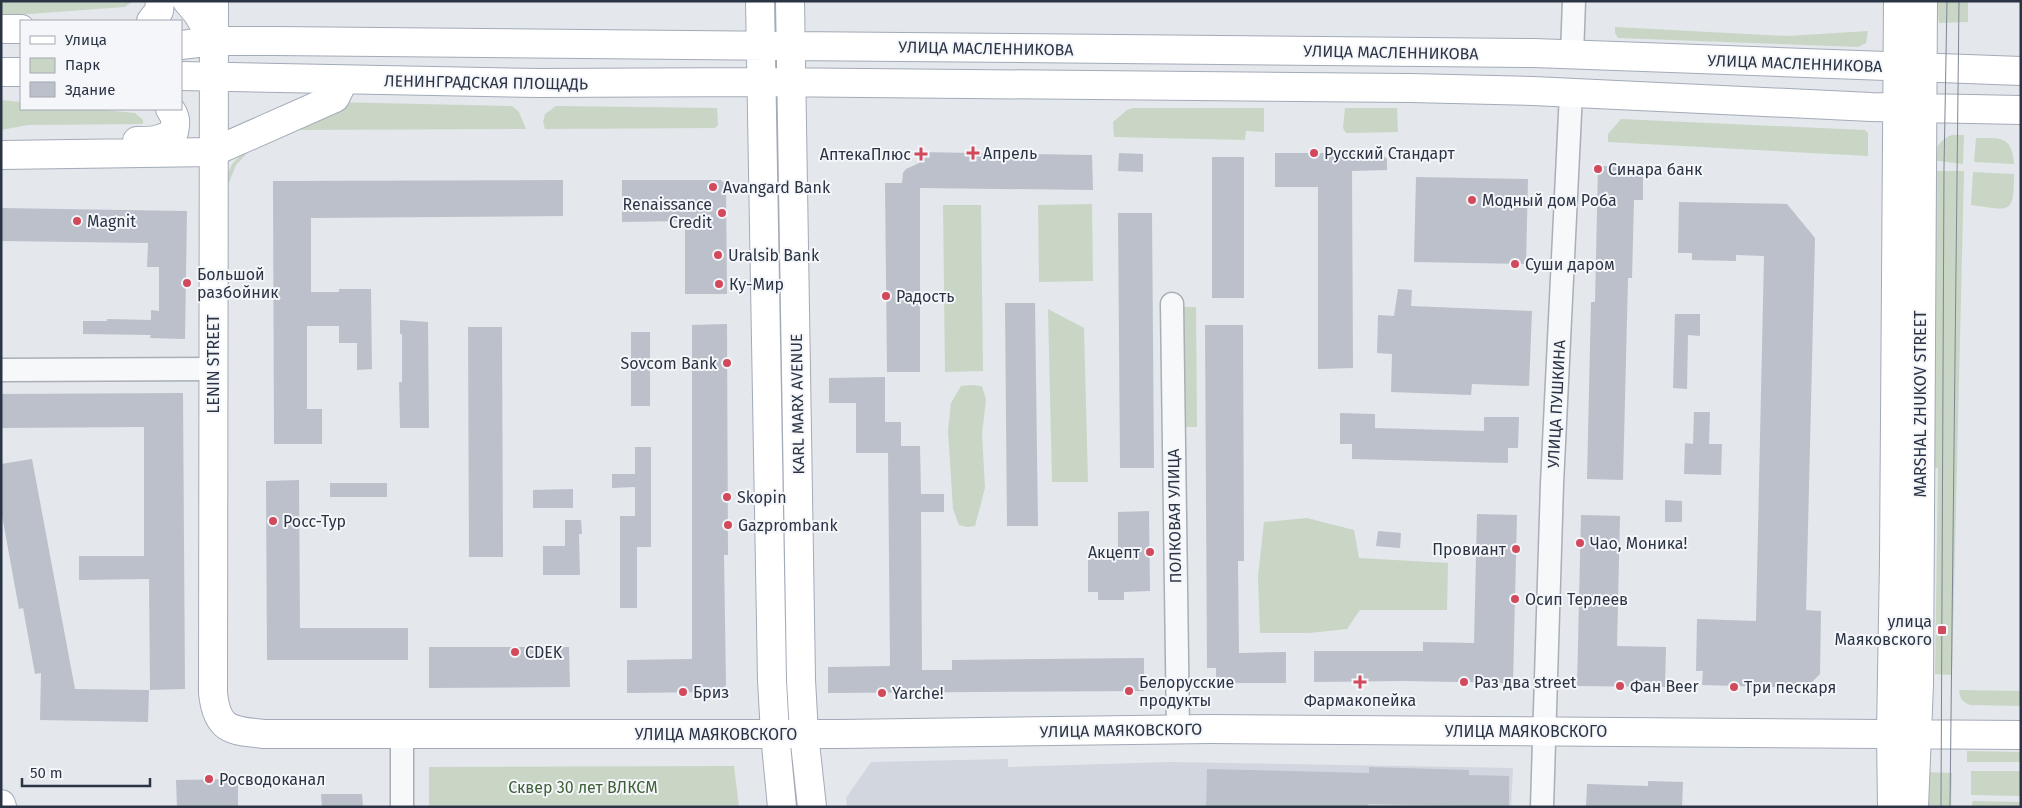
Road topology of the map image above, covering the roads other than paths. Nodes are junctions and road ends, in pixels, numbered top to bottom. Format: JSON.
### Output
{"nodes":[{"id":1,"x":160,"y":1,"type":"edge"},
{"id":2,"x":187,"y":1,"type":"edge"},
{"id":3,"x":214,"y":1,"type":"edge"},
{"id":4,"x":760,"y":1,"type":"edge"},
{"id":5,"x":790,"y":1,"type":"edge"},
{"id":6,"x":1574,"y":1,"type":"edge"},
{"id":7,"x":1898,"y":1,"type":"edge"},
{"id":8,"x":1923,"y":1,"type":"edge"},
{"id":9,"x":152,"y":20,"type":"edge"},
{"id":10,"x":1,"y":29,"type":"edge"},
{"id":11,"x":20,"y":29,"type":"edge"},
{"id":12,"x":214,"y":41,"type":"junction"},
{"id":13,"x":1,"y":44,"type":"edge"},
{"id":14,"x":20,"y":44,"type":"edge"},
{"id":15,"x":182,"y":45,"type":"edge"},
{"id":16,"x":760,"y":46,"type":"junction"},
{"id":17,"x":790,"y":46,"type":"junction"},
{"id":18,"x":1572,"y":54,"type":"junction"},
{"id":19,"x":1676,"y":58,"type":"junction"},
{"id":20,"x":1910,"y":68,"type":"junction"},
{"id":21,"x":1,"y":72,"type":"edge"},
{"id":22,"x":20,"y":72,"type":"edge"},
{"id":23,"x":2021,"y":72,"type":"edge"},
{"id":24,"x":182,"y":76,"type":"edge"},
{"id":25,"x":213,"y":78,"type":"junction"},
{"id":26,"x":344,"y":80,"type":"junction"},
{"id":27,"x":760,"y":82,"type":"junction"},
{"id":28,"x":790,"y":83,"type":"junction"},
{"id":29,"x":1571,"y":93,"type":"junction"},
{"id":30,"x":1675,"y":98,"type":"junction"},
{"id":31,"x":1910,"y":108,"type":"junction"},
{"id":32,"x":171,"y":110,"type":"edge"},
{"id":33,"x":2021,"y":110,"type":"edge"},
{"id":34,"x":213,"y":152,"type":"junction"},
{"id":35,"x":2,"y":154,"type":"edge"},
{"id":36,"x":1172,"y":304,"type":"dead end"},
{"id":37,"x":213,"y":369,"type":"junction"},
{"id":38,"x":1,"y":370,"type":"edge"},
{"id":39,"x":223,"y":724,"type":"joint"},
{"id":40,"x":1178,"y":729,"type":"junction"},
{"id":41,"x":1544,"y":732,"type":"junction"},
{"id":42,"x":402,"y":733,"type":"junction"},
{"id":43,"x":1904,"y":733,"type":"junction"},
{"id":44,"x":775,"y":734,"type":"junction"},
{"id":45,"x":804,"y":734,"type":"junction"},
{"id":46,"x":2021,"y":735,"type":"edge"},
{"id":47,"x":402,"y":807,"type":"edge"},
{"id":48,"x":782,"y":807,"type":"edge"},
{"id":49,"x":812,"y":807,"type":"edge"},
{"id":50,"x":1542,"y":807,"type":"edge"},
{"id":51,"x":1892,"y":807,"type":"edge"},
{"id":52,"x":1914,"y":807,"type":"edge"}],
"edges":[{"from":1,"to":9,"type":"main road"},
{"from":2,"to":12,"type":"main road"},
{"from":3,"to":12,"type":"main road","name":"LENIN STREET"},
{"from":4,"to":16,"type":"main road","name":"KARL MARX AVENUE"},
{"from":5,"to":17,"type":"main road","name":"KARL MARX AVENUE"},
{"from":6,"to":18,"type":"street","name":"УЛИЦА ПУШКИНА"},
{"from":7,"to":20,"type":"main road","name":"MARSHAL ZHUKOV STREET"},
{"from":8,"to":20,"type":"main road","name":"MARSHAL ZHUKOV STREET"},
{"from":10,"to":11,"type":"main road"},
{"from":12,"to":15,"type":"main road"},
{"from":12,"to":16,"type":"main road"},
{"from":12,"to":25,"type":"main road","name":"LENIN STREET"},
{"from":13,"to":14,"type":"main road"},
{"from":16,"to":17,"type":"main road","name":"УЛИЦА МАСЛЕННИКОВА"},
{"from":16,"to":27,"type":"main road","name":"KARL MARX AVENUE"},
{"from":17,"to":18,"type":"main road","name":"УЛИЦА МАСЛЕННИКОВА"},
{"from":17,"to":28,"type":"main road","name":"KARL MARX AVENUE"},
{"from":18,"to":19,"type":"main road","name":"УЛИЦА МАСЛЕННИКОВА"},
{"from":18,"to":29,"type":"main road","name":"УЛИЦА ПУШКИНА"},
{"from":19,"to":20,"type":"main road","name":"УЛИЦА МАСЛЕННИКОВА"},
{"from":19,"to":30,"type":"main road"},
{"from":20,"to":23,"type":"main road","name":"УЛИЦА МАСЛЕННИКОВА"},
{"from":20,"to":31,"type":"main road","name":"MARSHAL ZHUKOV STREET"},
{"from":21,"to":22,"type":"main road"},
{"from":24,"to":25,"type":"main road","name":"ЛЕНИНГРАДСКАЯ ПЛОЩАДЬ"},
{"from":25,"to":26,"type":"main road","name":"ЛЕНИНГРАДСКАЯ ПЛОЩАДЬ"},
{"from":25,"to":34,"type":"main road","name":"LENIN STREET"},
{"from":26,"to":27,"type":"main road","name":"ЛЕНИНГРАДСКАЯ ПЛОЩАДЬ"},
{"from":26,"to":34,"type":"main road"},
{"from":27,"to":28,"type":"main road","name":"ЛЕНИНГРАДСКАЯ ПЛОЩАДЬ"},
{"from":27,"to":44,"type":"main road","name":"KARL MARX AVENUE"},
{"from":28,"to":29,"type":"main road"},
{"from":28,"to":45,"type":"main road","name":"KARL MARX AVENUE"},
{"from":29,"to":30,"type":"main road"},
{"from":29,"to":41,"type":"street","name":"УЛИЦА ПУШКИНА"},
{"from":30,"to":31,"type":"main road"},
{"from":31,"to":33,"type":"main road"},
{"from":31,"to":43,"type":"main road","name":"MARSHAL ZHUKOV STREET"},
{"from":32,"to":35,"type":"main road"},
{"from":34,"to":35,"type":"main road"},
{"from":34,"to":37,"type":"main road","name":"LENIN STREET"},
{"from":36,"to":40,"type":"street","name":"ПОЛКОВАЯ УЛИЦА"},
{"from":37,"to":38,"type":"street"},
{"from":37,"to":39,"type":"main road","name":"LENIN STREET"},
{"from":39,"to":42,"type":"main road","name":"УЛИЦА МАЯКОВСКОГО"},
{"from":40,"to":41,"type":"main road","name":"УЛИЦА МАЯКОВСКОГО"},
{"from":40,"to":45,"type":"main road","name":"УЛИЦА МАЯКОВСКОГО"},
{"from":41,"to":43,"type":"main road","name":"УЛИЦА МАЯКОВСКОГО"},
{"from":41,"to":50,"type":"street","name":"УЛИЦА ПУШКИНА"},
{"from":42,"to":44,"type":"main road","name":"УЛИЦА МАЯКОВСКОГО"},
{"from":42,"to":47,"type":"street"},
{"from":43,"to":46,"type":"main road","name":"УЛИЦА МАЯКОВСКОГО"},
{"from":43,"to":51,"type":"main road","name":"MARSHAL ZHUKOV STREET"},
{"from":43,"to":52,"type":"main road","name":"MARSHAL ZHUKOV STREET"},
{"from":44,"to":45,"type":"main road","name":"УЛИЦА МАЯКОВСКОГО"},
{"from":44,"to":48,"type":"main road","name":"KARL MARX AVENUE"},
{"from":45,"to":49,"type":"main road","name":"KARL MARX AVENUE"}]}
